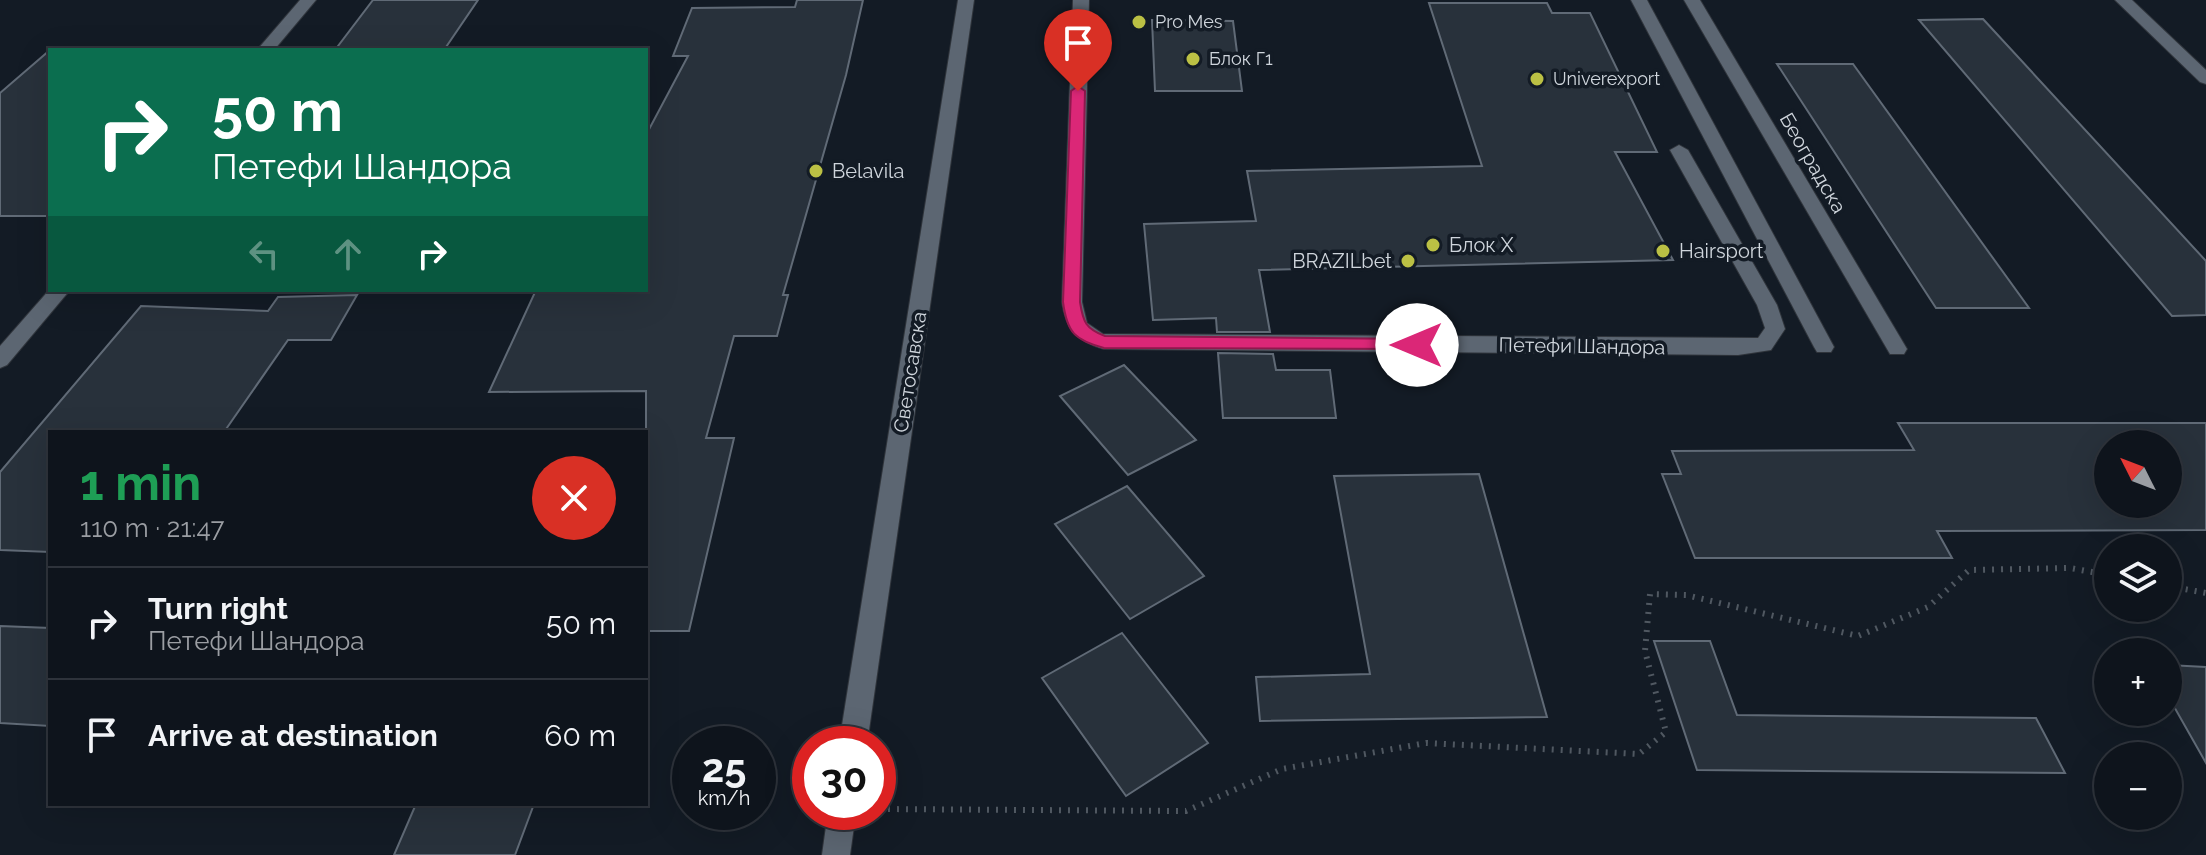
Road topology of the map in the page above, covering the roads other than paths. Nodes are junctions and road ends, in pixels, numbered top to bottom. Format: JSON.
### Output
{"nodes":[{"id":1,"x":308,"y":0,"type":"edge"},
{"id":2,"x":966,"y":0,"type":"edge"},
{"id":3,"x":1081,"y":0,"type":"edge"},
{"id":4,"x":1639,"y":0,"type":"edge"},
{"id":5,"x":1692,"y":0,"type":"edge"},
{"id":6,"x":2123,"y":0,"type":"edge"},
{"id":7,"x":267,"y":48,"type":"edge"},
{"id":8,"x":2206,"y":79,"type":"edge"},
{"id":9,"x":1679,"y":150,"type":"dead end"},
{"id":10,"x":58,"y":292,"type":"edge"},
{"id":11,"x":1824,"y":347,"type":"dead end"},
{"id":12,"x":1897,"y":349,"type":"dead end"},
{"id":13,"x":0,"y":360,"type":"edge"},
{"id":14,"x":856,"y":726,"type":"edge"},
{"id":15,"x":839,"y":830,"type":"edge"},
{"id":16,"x":836,"y":855,"type":"edge"}],
"edges":[{"from":1,"to":7,"type":"street"},
{"from":2,"to":14,"type":"street","name":"Светосавска"},
{"from":3,"to":9,"type":"street","name":"Петефи Шандора"},
{"from":4,"to":11,"type":"street"},
{"from":5,"to":12,"type":"street","name":"Београдска"},
{"from":6,"to":8,"type":"street"},
{"from":10,"to":13,"type":"street"},
{"from":15,"to":16,"type":"street"}]}
